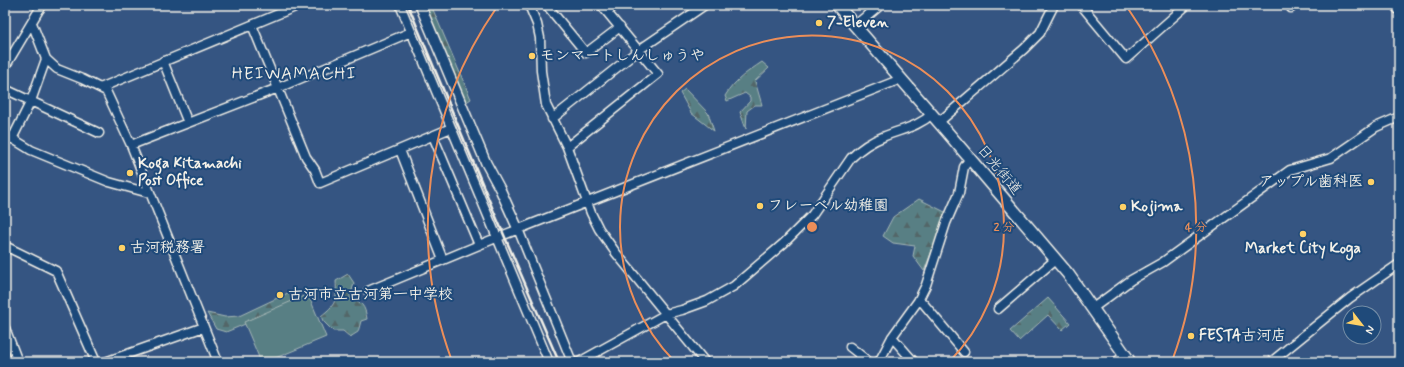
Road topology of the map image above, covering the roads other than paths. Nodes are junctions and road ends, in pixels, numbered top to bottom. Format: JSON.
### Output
{"nodes":[{"id":1,"x":300,"y":5,"type":"edge"},
{"id":2,"x":400,"y":5,"type":"edge"},
{"id":3,"x":420,"y":5,"type":"edge"},
{"id":4,"x":529,"y":5,"type":"edge"},
{"id":5,"x":552,"y":5,"type":"edge"},
{"id":6,"x":601,"y":5,"type":"edge"},
{"id":7,"x":615,"y":5,"type":"edge"},
{"id":8,"x":705,"y":5,"type":"edge"},
{"id":9,"x":837,"y":5,"type":"edge"},
{"id":10,"x":880,"y":5,"type":"edge"},
{"id":11,"x":1054,"y":5,"type":"edge"},
{"id":12,"x":1081,"y":5,"type":"edge"},
{"id":13,"x":1186,"y":5,"type":"edge"},
{"id":14,"x":1395,"y":5,"type":"edge"},
{"id":15,"x":40,"y":6,"type":"edge"},
{"id":16,"x":1399,"y":10,"type":"edge"},
{"id":17,"x":607,"y":12,"type":"junction"},
{"id":18,"x":32,"y":23,"type":"junction"},
{"id":19,"x":252,"y":25,"type":"junction"},
{"id":20,"x":855,"y":26,"type":"junction"},
{"id":21,"x":620,"y":28,"type":"junction"},
{"id":22,"x":411,"y":32,"type":"junction"},
{"id":23,"x":639,"y":50,"type":"junction"},
{"id":24,"x":46,"y":59,"type":"junction"},
{"id":25,"x":163,"y":62,"type":"junction"},
{"id":26,"x":5,"y":67,"type":"edge"},
{"id":27,"x":901,"y":79,"type":"junction"},
{"id":28,"x":100,"y":88,"type":"junction"},
{"id":29,"x":278,"y":88,"type":"junction"},
{"id":30,"x":5,"y":89,"type":"edge"},
{"id":31,"x":31,"y":101,"type":"junction"},
{"id":32,"x":1399,"y":117,"type":"edge"},
{"id":33,"x":936,"y":118,"type":"junction"},
{"id":34,"x":552,"y":119,"type":"junction"},
{"id":35,"x":188,"y":123,"type":"junction"},
{"id":36,"x":451,"y":128,"type":"junction"},
{"id":37,"x":98,"y":133,"type":"dead end"},
{"id":38,"x":8,"y":136,"type":"edge"},
{"id":39,"x":432,"y":136,"type":"junction"},
{"id":40,"x":131,"y":145,"type":"junction"},
{"id":41,"x":568,"y":147,"type":"junction"},
{"id":42,"x":400,"y":150,"type":"junction"},
{"id":43,"x":970,"y":158,"type":"junction"},
{"id":44,"x":149,"y":193,"type":"junction"},
{"id":45,"x":588,"y":202,"type":"junction"},
{"id":46,"x":518,"y":230,"type":"junction"},
{"id":47,"x":496,"y":238,"type":"junction"},
{"id":48,"x":479,"y":245,"type":"junction"},
{"id":49,"x":5,"y":246,"type":"edge"},
{"id":50,"x":443,"y":260,"type":"junction"},
{"id":51,"x":1056,"y":260,"type":"junction"},
{"id":52,"x":1399,"y":264,"type":"edge"},
{"id":53,"x":368,"y":291,"type":"dead end"},
{"id":54,"x":918,"y":301,"type":"junction"},
{"id":55,"x":1093,"y":308,"type":"junction"},
{"id":56,"x":998,"y":309,"type":"dead end"},
{"id":57,"x":666,"y":314,"type":"junction"},
{"id":58,"x":204,"y":327,"type":"junction"},
{"id":59,"x":5,"y":328,"type":"edge"},
{"id":60,"x":892,"y":337,"type":"junction"},
{"id":61,"x":850,"y":347,"type":"dead end"},
{"id":62,"x":964,"y":352,"type":"dead end"},
{"id":63,"x":1127,"y":358,"type":"edge"},
{"id":64,"x":18,"y":362,"type":"edge"},
{"id":65,"x":96,"y":362,"type":"edge"},
{"id":66,"x":105,"y":362,"type":"edge"},
{"id":67,"x":218,"y":362,"type":"edge"},
{"id":68,"x":549,"y":362,"type":"edge"},
{"id":69,"x":572,"y":362,"type":"edge"},
{"id":70,"x":579,"y":362,"type":"edge"},
{"id":71,"x":705,"y":362,"type":"edge"},
{"id":72,"x":869,"y":362,"type":"edge"},
{"id":73,"x":879,"y":362,"type":"edge"},
{"id":74,"x":914,"y":362,"type":"edge"},
{"id":75,"x":1116,"y":362,"type":"edge"},
{"id":76,"x":1271,"y":362,"type":"edge"}],
"edges":[{"from":1,"to":19,"type":"street"},
{"from":2,"to":22,"type":"street"},
{"from":3,"to":46,"type":"street"},
{"from":4,"to":34,"type":"street"},
{"from":5,"to":21,"type":"street"},
{"from":6,"to":17,"type":"street"},
{"from":7,"to":17,"type":"street"},
{"from":8,"to":23,"type":"street"},
{"from":9,"to":20,"type":"main road","name":"日光街道"},
{"from":10,"to":20,"type":"street"},
{"from":11,"to":33,"type":"street"},
{"from":12,"to":13,"type":"street"},
{"from":14,"to":16,"type":"street"},
{"from":15,"to":18,"type":"street"},
{"from":17,"to":21,"type":"street"},
{"from":18,"to":24,"type":"street"},
{"from":18,"to":26,"type":"street"},
{"from":19,"to":25,"type":"street"},
{"from":19,"to":29,"type":"street"},
{"from":20,"to":27,"type":"main road","name":"日光街道"},
{"from":21,"to":23,"type":"street"},
{"from":22,"to":29,"type":"street"},
{"from":22,"to":36,"type":"street"},
{"from":23,"to":34,"type":"street"},
{"from":23,"to":41,"type":"street"},
{"from":24,"to":28,"type":"street"},
{"from":24,"to":31,"type":"street"},
{"from":25,"to":28,"type":"street"},
{"from":25,"to":35,"type":"street"},
{"from":27,"to":33,"type":"main road","name":"日光街道"},
{"from":27,"to":45,"type":"street"},
{"from":28,"to":40,"type":"street"},
{"from":29,"to":35,"type":"street"},
{"from":29,"to":42,"type":"street"},
{"from":30,"to":31,"type":"street"},
{"from":31,"to":37,"type":"street"},
{"from":31,"to":38,"type":"street"},
{"from":32,"to":55,"type":"street"},
{"from":33,"to":43,"type":"main road","name":"日光街道"},
{"from":33,"to":57,"type":"street"},
{"from":34,"to":41,"type":"street"},
{"from":35,"to":40,"type":"street"},
{"from":36,"to":39,"type":"street"},
{"from":36,"to":47,"type":"street"},
{"from":38,"to":44,"type":"street"},
{"from":39,"to":42,"type":"street"},
{"from":39,"to":48,"type":"street"},
{"from":40,"to":44,"type":"street"},
{"from":41,"to":45,"type":"street"},
{"from":42,"to":50,"type":"street"},
{"from":43,"to":51,"type":"main road","name":"日光街道"},
{"from":43,"to":54,"type":"street"},
{"from":44,"to":58,"type":"street"},
{"from":45,"to":46,"type":"street"},
{"from":45,"to":57,"type":"street"},
{"from":46,"to":47,"type":"street"},
{"from":46,"to":69,"type":"street"},
{"from":47,"to":48,"type":"street"},
{"from":47,"to":68,"type":"street"},
{"from":48,"to":50,"type":"street"},
{"from":49,"to":65,"type":"street"},
{"from":50,"to":53,"type":"street"},
{"from":51,"to":55,"type":"main road","name":"日光街道"},
{"from":51,"to":56,"type":"street"},
{"from":52,"to":76,"type":"street"},
{"from":54,"to":60,"type":"street"},
{"from":54,"to":62,"type":"street"},
{"from":55,"to":63,"type":"main road","name":"日光街道"},
{"from":57,"to":70,"type":"street"},
{"from":57,"to":71,"type":"street"},
{"from":58,"to":66,"type":"street"},
{"from":58,"to":67,"type":"street"},
{"from":59,"to":64,"type":"street"},
{"from":60,"to":73,"type":"street"},
{"from":60,"to":74,"type":"street"},
{"from":61,"to":72,"type":"street"},
{"from":63,"to":75,"type":"street"}]}
